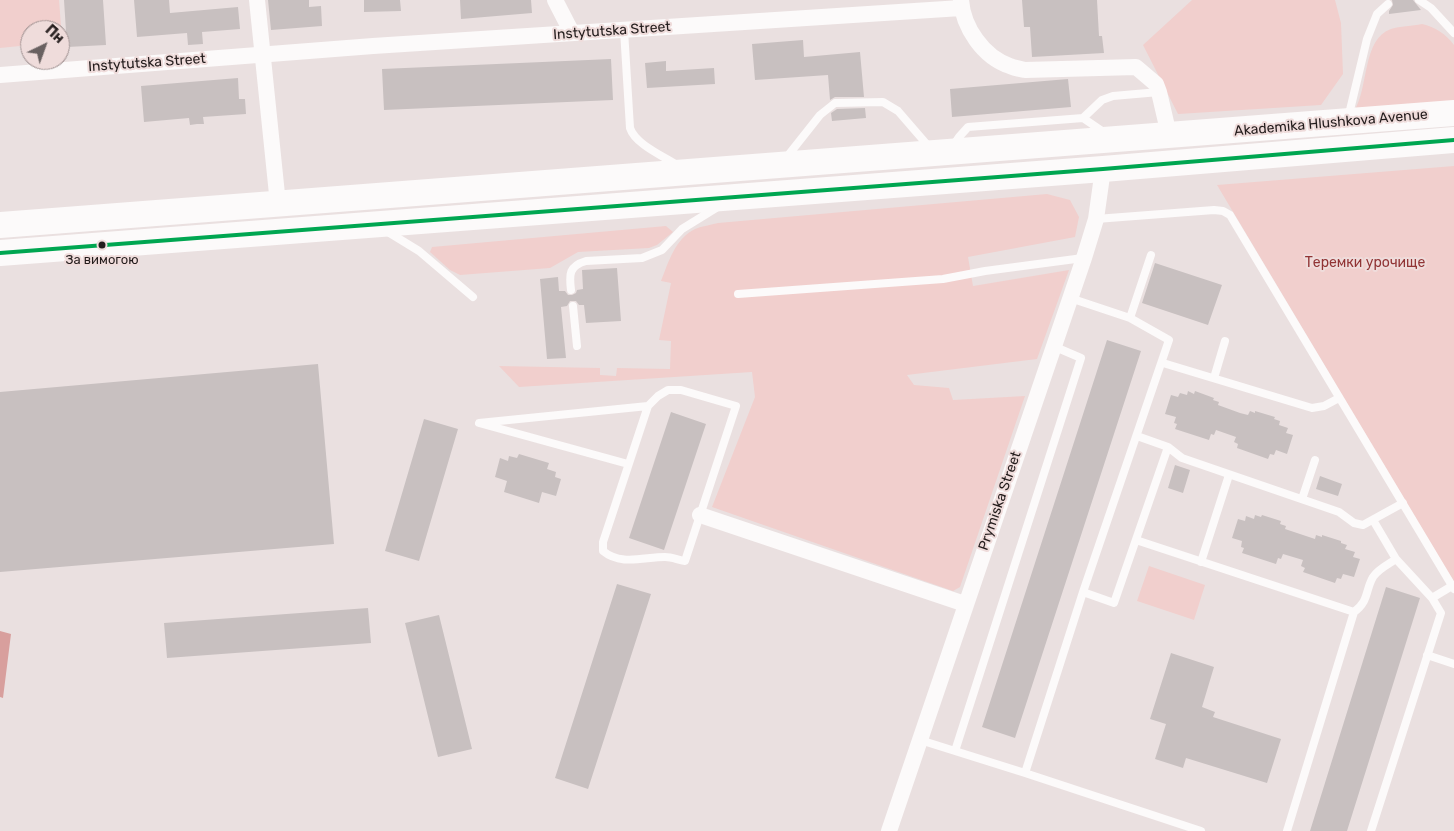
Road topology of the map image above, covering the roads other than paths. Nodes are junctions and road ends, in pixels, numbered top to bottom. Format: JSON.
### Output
{"nodes":[{"id":1,"x":257,"y":0,"type":"edge"},
{"id":2,"x":555,"y":0,"type":"edge"},
{"id":3,"x":1419,"y":0,"type":"edge"},
{"id":4,"x":961,"y":4,"type":"edge"},
{"id":5,"x":1388,"y":4,"type":"dead end"},
{"id":6,"x":624,"y":30,"type":"junction"},
{"id":7,"x":1454,"y":33,"type":"edge"},
{"id":8,"x":572,"y":34,"type":"junction"},
{"id":9,"x":263,"y":54,"type":"junction"},
{"id":10,"x":0,"y":75,"type":"edge"},
{"id":11,"x":1159,"y":92,"type":"junction"},
{"id":12,"x":1454,"y":113,"type":"edge"},
{"id":13,"x":1083,"y":118,"type":"junction"},
{"id":14,"x":1340,"y":123,"type":"junction"},
{"id":15,"x":1169,"y":136,"type":"junction"},
{"id":16,"x":1115,"y":140,"type":"junction"},
{"id":17,"x":1454,"y":140,"type":"edge"},
{"id":18,"x":942,"y":153,"type":"junction"},
{"id":19,"x":781,"y":165,"type":"junction"},
{"id":20,"x":1104,"y":169,"type":"junction"},
{"id":21,"x":690,"y":172,"type":"junction"},
{"id":22,"x":732,"y":197,"type":"junction"},
{"id":23,"x":278,"y":204,"type":"junction"},
{"id":24,"x":1096,"y":219,"type":"junction"},
{"id":25,"x":375,"y":224,"type":"junction"},
{"id":26,"x":0,"y":225,"type":"edge"},
{"id":27,"x":0,"y":254,"type":"edge"},
{"id":28,"x":1151,"y":255,"type":"dead end"},
{"id":29,"x":1084,"y":258,"type":"junction"},
{"id":30,"x":571,"y":290,"type":"dead end"},
{"id":31,"x":738,"y":294,"type":"dead end"},
{"id":32,"x":472,"y":297,"type":"dead end"},
{"id":33,"x":1070,"y":298,"type":"junction"},
{"id":34,"x":573,"y":306,"type":"dead end"},
{"id":35,"x":1130,"y":318,"type":"junction"},
{"id":36,"x":1225,"y":341,"type":"dead end"},
{"id":37,"x":577,"y":346,"type":"dead end"},
{"id":38,"x":1053,"y":346,"type":"junction"},
{"id":39,"x":1162,"y":363,"type":"junction"},
{"id":40,"x":1214,"y":378,"type":"junction"},
{"id":41,"x":1339,"y":398,"type":"junction"},
{"id":42,"x":648,"y":406,"type":"junction"},
{"id":43,"x":1137,"y":436,"type":"junction"},
{"id":44,"x":1168,"y":447,"type":"junction"},
{"id":45,"x":1315,"y":460,"type":"dead end"},
{"id":46,"x":628,"y":464,"type":"junction"},
{"id":47,"x":1229,"y":475,"type":"junction"},
{"id":48,"x":1302,"y":499,"type":"junction"},
{"id":49,"x":1402,"y":503,"type":"junction"},
{"id":50,"x":700,"y":515,"type":"junction"},
{"id":51,"x":1373,"y":520,"type":"junction"},
{"id":52,"x":1136,"y":540,"type":"junction"},
{"id":53,"x":1396,"y":560,"type":"junction"},
{"id":54,"x":1201,"y":562,"type":"junction"},
{"id":55,"x":1453,"y":587,"type":"edge"},
{"id":56,"x":1083,"y":592,"type":"junction"},
{"id":57,"x":1432,"y":598,"type":"junction"},
{"id":58,"x":965,"y":604,"type":"junction"},
{"id":59,"x":1354,"y":612,"type":"junction"},
{"id":60,"x":1427,"y":655,"type":"junction"},
{"id":61,"x":1454,"y":664,"type":"edge"},
{"id":62,"x":920,"y":740,"type":"junction"},
{"id":63,"x":955,"y":751,"type":"junction"},
{"id":64,"x":1025,"y":773,"type":"junction"},
{"id":65,"x":889,"y":831,"type":"edge"},
{"id":66,"x":1201,"y":831,"type":"edge"},
{"id":67,"x":1287,"y":831,"type":"edge"},
{"id":68,"x":1371,"y":831,"type":"edge"}],
"edges":[{"from":1,"to":9,"type":"street"},
{"from":2,"to":8,"type":"street"},
{"from":3,"to":7,"type":"lane"},
{"from":4,"to":6,"type":"street","name":"Instytutska Street"},
{"from":4,"to":11,"type":"street"},
{"from":5,"to":14,"type":"lane"},
{"from":6,"to":8,"type":"street","name":"Instytutska Street"},
{"from":6,"to":21,"type":"lane"},
{"from":8,"to":9,"type":"street","name":"Instytutska Street"},
{"from":9,"to":10,"type":"street","name":"Instytutska Street"},
{"from":9,"to":23,"type":"street"},
{"from":11,"to":13,"type":"lane"},
{"from":11,"to":15,"type":"street"},
{"from":12,"to":14,"type":"highway","name":"Akademika Hlushkova Avenue"},
{"from":13,"to":16,"type":"lane"},
{"from":13,"to":18,"type":"lane"},
{"from":14,"to":15,"type":"highway","name":"Akademika Hlushkova Avenue"},
{"from":15,"to":16,"type":"highway","name":"Akademika Hlushkova Avenue"},
{"from":16,"to":18,"type":"highway","name":"Akademika Hlushkova Avenue"},
{"from":17,"to":20,"type":"highway","name":"Akademika Hlushkova Avenue"},
{"from":18,"to":19,"type":"highway","name":"Akademika Hlushkova Avenue"},
{"from":18,"to":19,"type":"lane"},
{"from":19,"to":21,"type":"highway","name":"Akademika Hlushkova Avenue"},
{"from":20,"to":22,"type":"highway","name":"Akademika Hlushkova Avenue"},
{"from":20,"to":24,"type":"street","name":"Prymiska Street"},
{"from":21,"to":23,"type":"highway","name":"Akademika Hlushkova Avenue"},
{"from":22,"to":25,"type":"highway","name":"Akademika Hlushkova Avenue"},
{"from":22,"to":30,"type":"lane"},
{"from":23,"to":26,"type":"highway","name":"Akademika Hlushkova Avenue"},
{"from":24,"to":29,"type":"street","name":"Prymiska Street"},
{"from":24,"to":41,"type":"lane"},
{"from":25,"to":27,"type":"highway","name":"Akademika Hlushkova Avenue"},
{"from":25,"to":32,"type":"lane"},
{"from":28,"to":35,"type":"lane"},
{"from":29,"to":31,"type":"lane"},
{"from":29,"to":33,"type":"street","name":"Prymiska Street"},
{"from":33,"to":35,"type":"lane"},
{"from":33,"to":38,"type":"street","name":"Prymiska Street"},
{"from":34,"to":37,"type":"lane"},
{"from":35,"to":39,"type":"lane"},
{"from":36,"to":40,"type":"lane"},
{"from":38,"to":58,"type":"street","name":"Prymiska Street"},
{"from":38,"to":63,"type":"lane"},
{"from":39,"to":40,"type":"lane"},
{"from":39,"to":43,"type":"lane"},
{"from":40,"to":41,"type":"lane"},
{"from":41,"to":49,"type":"lane"},
{"from":42,"to":46,"type":"lane"},
{"from":42,"to":46,"type":"lane"},
{"from":42,"to":50,"type":"lane"},
{"from":43,"to":44,"type":"lane"},
{"from":43,"to":56,"type":"lane"},
{"from":44,"to":47,"type":"lane"},
{"from":44,"to":52,"type":"lane"},
{"from":45,"to":48,"type":"lane"},
{"from":46,"to":50,"type":"lane"},
{"from":47,"to":48,"type":"lane"},
{"from":47,"to":54,"type":"lane"},
{"from":48,"to":51,"type":"lane"},
{"from":49,"to":51,"type":"lane"},
{"from":49,"to":55,"type":"lane"},
{"from":50,"to":58,"type":"street"},
{"from":51,"to":53,"type":"lane"},
{"from":52,"to":54,"type":"lane"},
{"from":52,"to":56,"type":"lane"},
{"from":53,"to":57,"type":"lane"},
{"from":53,"to":59,"type":"lane"},
{"from":54,"to":59,"type":"lane"},
{"from":55,"to":57,"type":"lane"},
{"from":56,"to":64,"type":"lane"},
{"from":57,"to":60,"type":"lane"},
{"from":58,"to":62,"type":"street","name":"Prymiska Street"},
{"from":59,"to":67,"type":"lane"},
{"from":60,"to":61,"type":"lane"},
{"from":60,"to":68,"type":"lane"},
{"from":62,"to":63,"type":"lane"},
{"from":62,"to":65,"type":"street","name":"Prymiska Street"},
{"from":63,"to":64,"type":"lane"},
{"from":64,"to":66,"type":"lane"}]}
